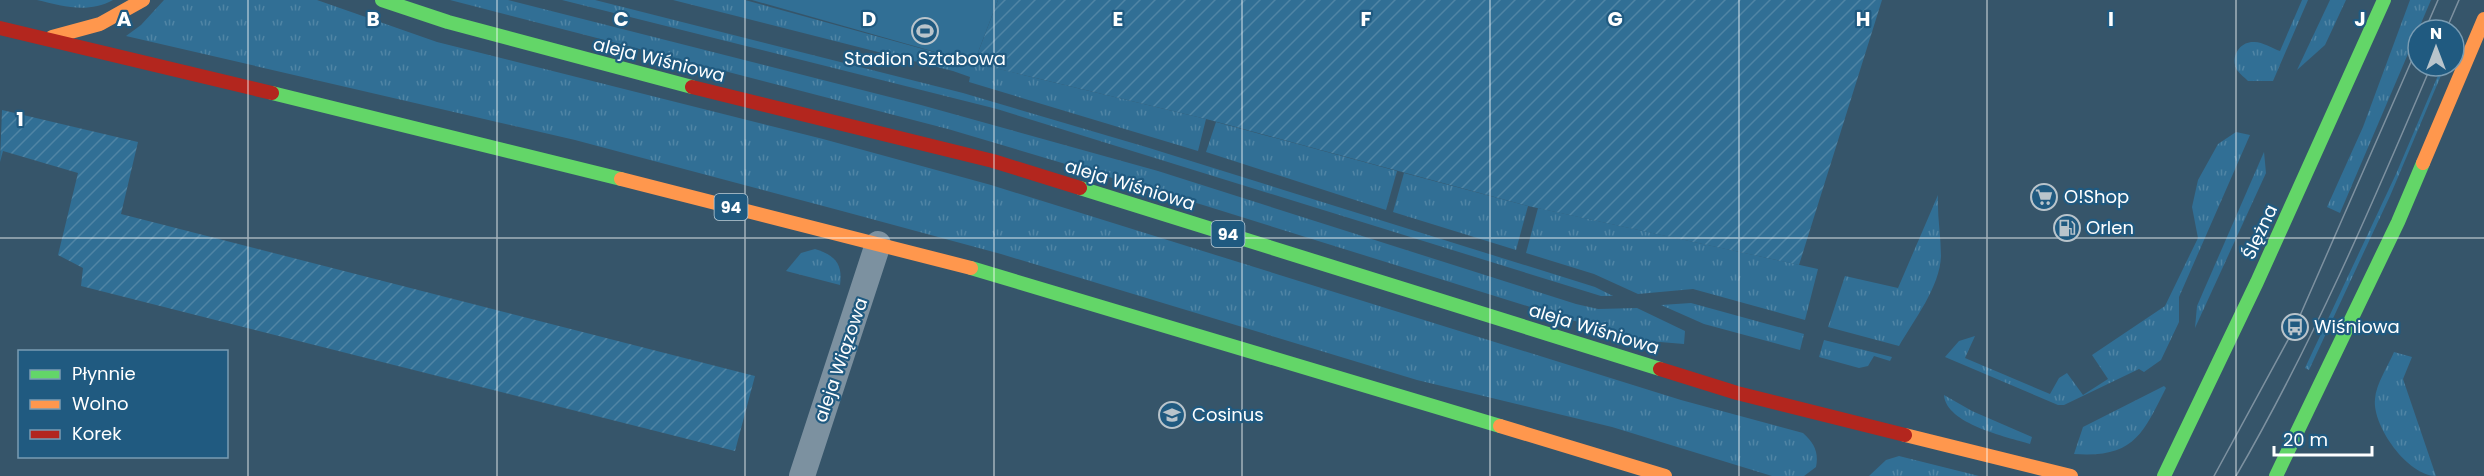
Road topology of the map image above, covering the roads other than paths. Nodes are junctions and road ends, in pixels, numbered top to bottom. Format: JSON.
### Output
{"nodes":[{"id":1,"x":143,"y":0,"type":"edge"},
{"id":2,"x":382,"y":0,"type":"edge"},
{"id":3,"x":2384,"y":0,"type":"edge"},
{"id":4,"x":2484,"y":20,"type":"edge"},
{"id":5,"x":4,"y":32,"type":"edge"},
{"id":6,"x":47,"y":38,"type":"junction"},
{"id":7,"x":878,"y":244,"type":"junction"},
{"id":8,"x":802,"y":476,"type":"edge"},
{"id":9,"x":1665,"y":476,"type":"edge"},
{"id":10,"x":2072,"y":476,"type":"edge"},
{"id":11,"x":2164,"y":476,"type":"edge"},
{"id":12,"x":2276,"y":476,"type":"edge"}],
"edges":[{"from":1,"to":6,"type":"main road"},
{"from":2,"to":10,"type":"main road","name":"aleja Wiśniowa","number":"94"},
{"from":3,"to":11,"type":"main road","name":"Ślężna"},
{"from":4,"to":12,"type":"main road"},
{"from":5,"to":6,"type":"main road","number":"94"},
{"from":6,"to":7,"type":"main road","number":"94"},
{"from":7,"to":8,"type":"street","name":"aleja Wiązowa"},
{"from":7,"to":9,"type":"main road","number":"94"}]}
